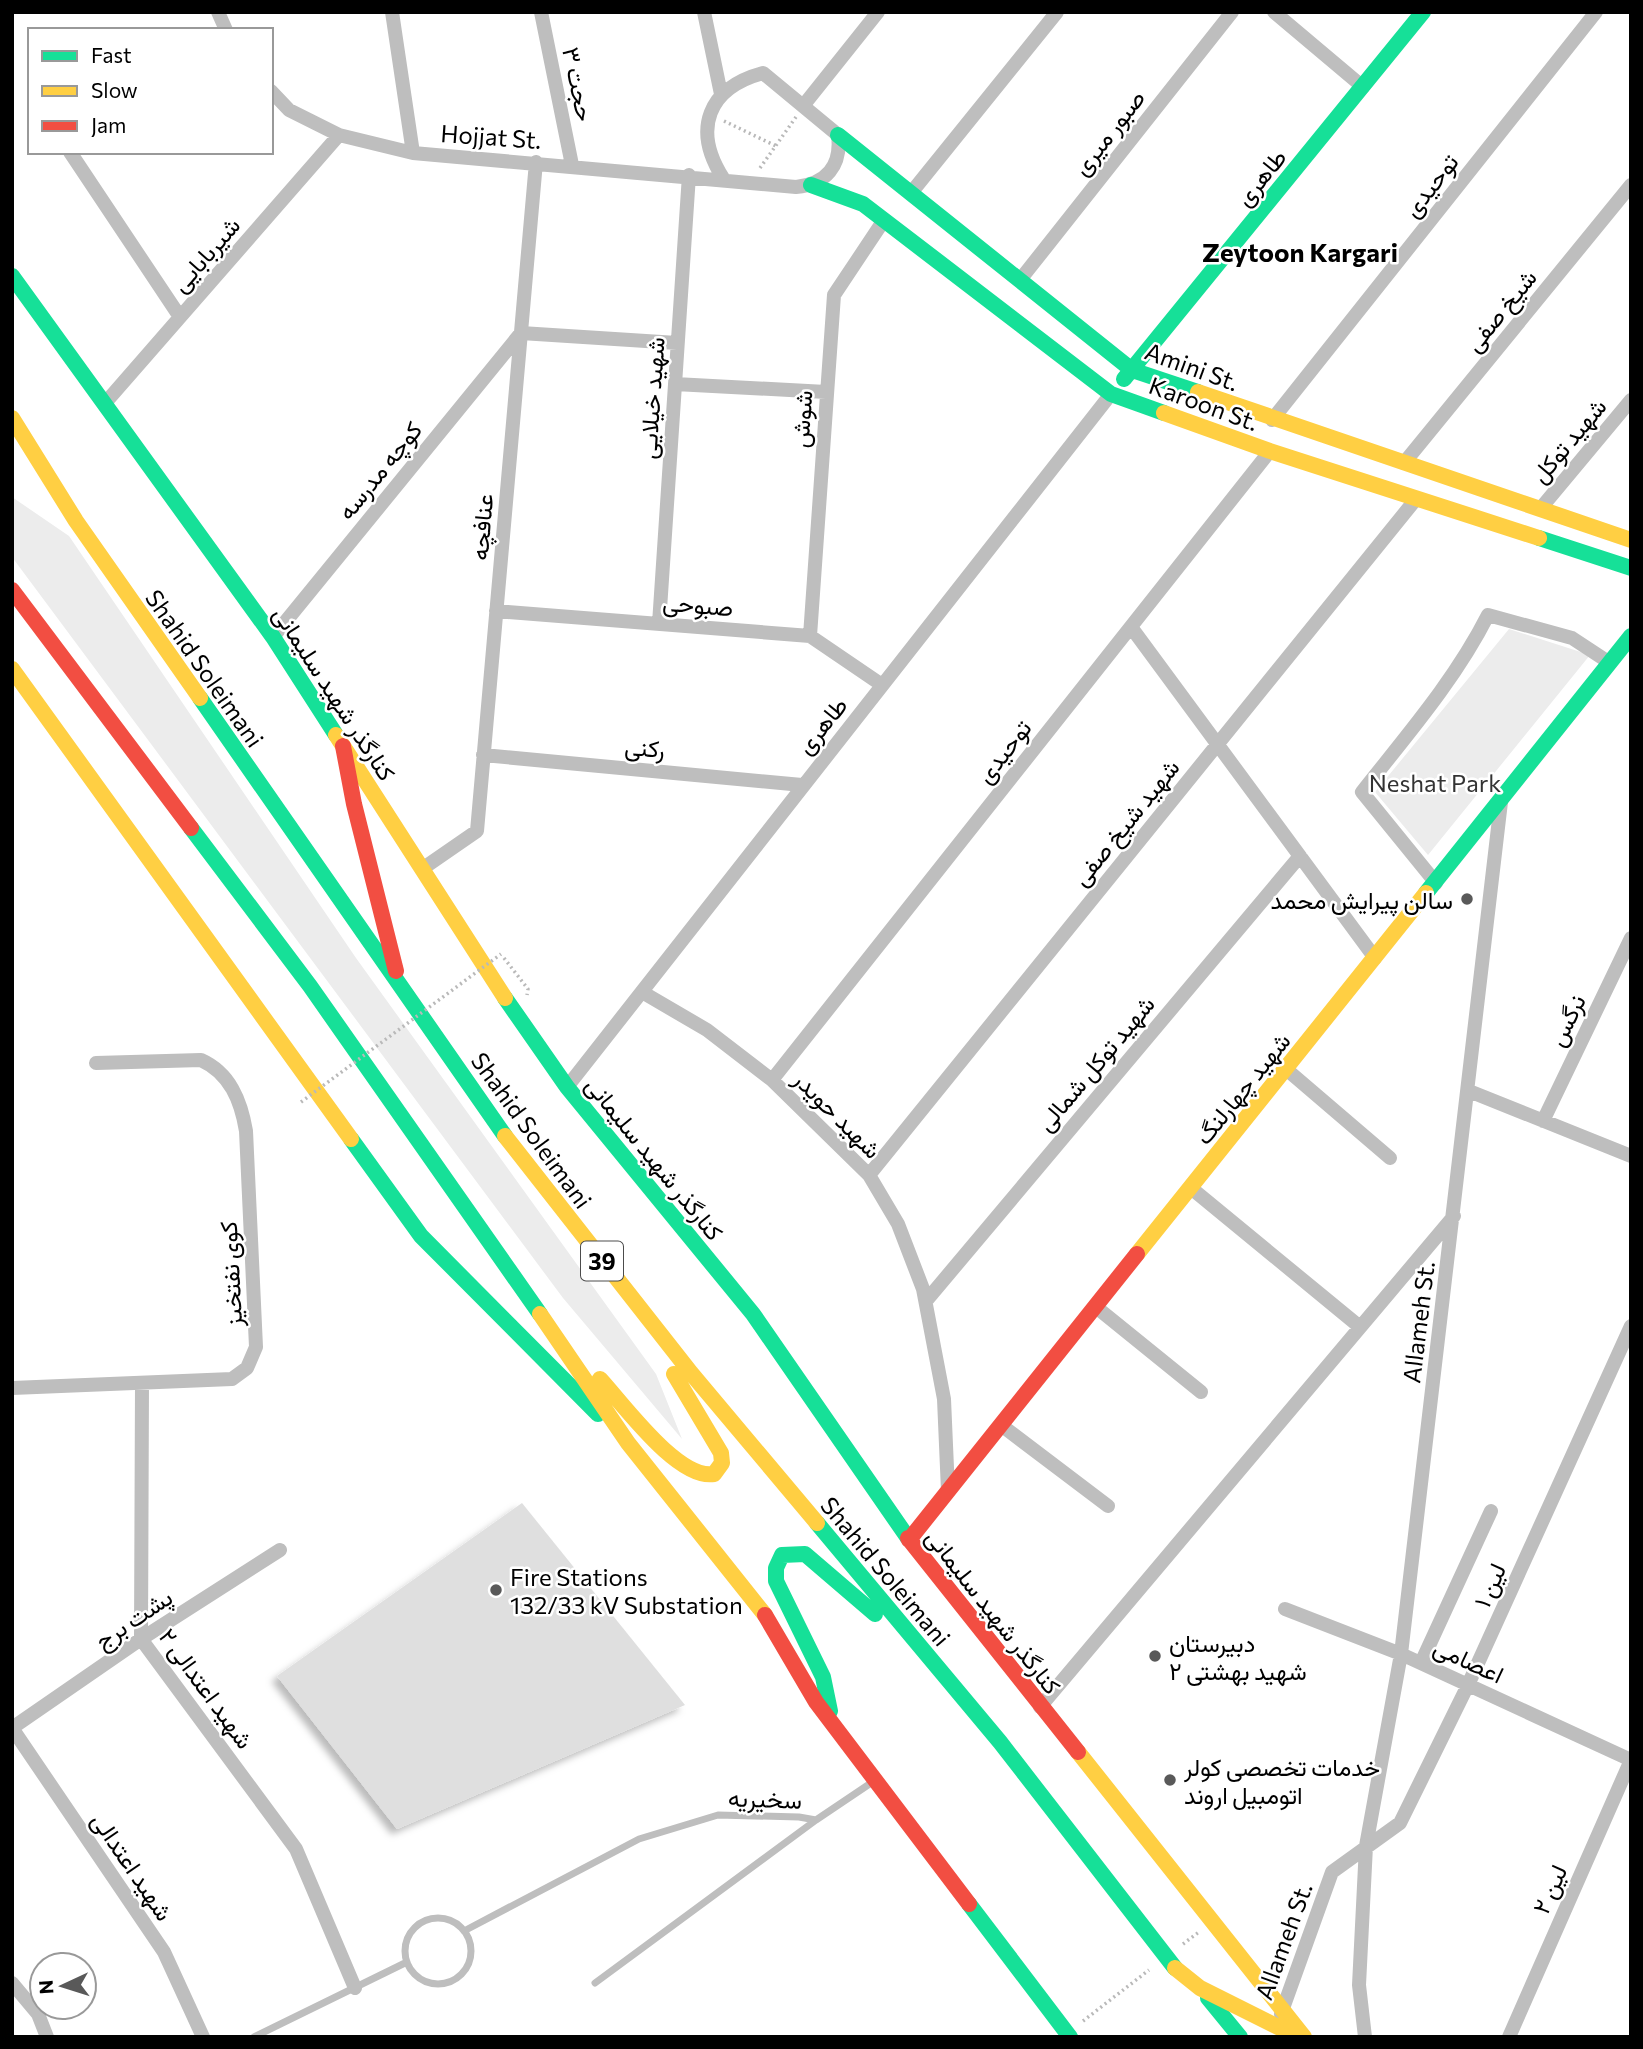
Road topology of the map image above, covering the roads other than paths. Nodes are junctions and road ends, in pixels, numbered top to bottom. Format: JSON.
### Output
{"nodes":[{"id":1,"x":218,"y":12,"type":"edge"},
{"id":2,"x":391,"y":12,"type":"edge"},
{"id":3,"x":541,"y":12,"type":"edge"},
{"id":4,"x":704,"y":12,"type":"edge"},
{"id":5,"x":878,"y":12,"type":"edge"},
{"id":6,"x":1057,"y":12,"type":"edge"},
{"id":7,"x":1232,"y":12,"type":"edge"},
{"id":8,"x":1274,"y":12,"type":"edge"},
{"id":9,"x":1423,"y":12,"type":"edge"},
{"id":10,"x":1596,"y":12,"type":"edge"},
{"id":11,"x":225,"y":28,"type":"edge"},
{"id":12,"x":1363,"y":87,"type":"junction"},
{"id":13,"x":273,"y":93,"type":"edge"},
{"id":14,"x":721,"y":94,"type":"junction"},
{"id":15,"x":803,"y":106,"type":"junction"},
{"id":16,"x":339,"y":135,"type":"junction"},
{"id":17,"x":838,"y":135,"type":"junction"},
{"id":18,"x":413,"y":153,"type":"junction"},
{"id":19,"x":70,"y":154,"type":"edge"},
{"id":20,"x":536,"y":162,"type":"junction"},
{"id":21,"x":572,"y":165,"type":"junction"},
{"id":22,"x":689,"y":175,"type":"junction"},
{"id":23,"x":723,"y":178,"type":"junction"},
{"id":24,"x":1631,"y":185,"type":"edge"},
{"id":25,"x":811,"y":186,"type":"junction"},
{"id":26,"x":911,"y":193,"type":"junction"},
{"id":27,"x":884,"y":220,"type":"junction"},
{"id":28,"x":12,"y":276,"type":"edge"},
{"id":29,"x":1009,"y":294,"type":"junction"},
{"id":30,"x":180,"y":317,"type":"junction"},
{"id":31,"x":521,"y":333,"type":"junction"},
{"id":32,"x":677,"y":343,"type":"junction"},
{"id":33,"x":1132,"y":370,"type":"junction"},
{"id":34,"x":675,"y":384,"type":"junction"},
{"id":35,"x":826,"y":392,"type":"junction"},
{"id":36,"x":1111,"y":394,"type":"junction"},
{"id":37,"x":1631,"y":400,"type":"edge"},
{"id":38,"x":106,"y":402,"type":"junction"},
{"id":39,"x":12,"y":418,"type":"edge"},
{"id":40,"x":1272,"y":420,"type":"junction"},
{"id":41,"x":1270,"y":451,"type":"junction"},
{"id":42,"x":1404,"y":463,"type":"junction"},
{"id":43,"x":1416,"y":499,"type":"junction"},
{"id":44,"x":1541,"y":508,"type":"junction"},
{"id":45,"x":1631,"y":540,"type":"edge"},
{"id":46,"x":1631,"y":568,"type":"edge"},
{"id":47,"x":12,"y":590,"type":"edge"},
{"id":48,"x":496,"y":611,"type":"junction"},
{"id":49,"x":659,"y":624,"type":"junction"},
{"id":50,"x":1131,"y":627,"type":"junction"},
{"id":51,"x":810,"y":636,"type":"junction"},
{"id":52,"x":1631,"y":636,"type":"edge"},
{"id":53,"x":273,"y":637,"type":"junction"},
{"id":54,"x":1631,"y":644,"type":"edge"},
{"id":55,"x":1610,"y":663,"type":"junction"},
{"id":56,"x":12,"y":669,"type":"edge"},
{"id":57,"x":882,"y":685,"type":"junction"},
{"id":58,"x":1217,"y":744,"type":"junction"},
{"id":59,"x":343,"y":746,"type":"junction"},
{"id":60,"x":483,"y":755,"type":"junction"},
{"id":61,"x":802,"y":785,"type":"junction"},
{"id":62,"x":1501,"y":801,"type":"junction"},
{"id":63,"x":1300,"y":856,"type":"junction"},
{"id":64,"x":422,"y":869,"type":"junction"},
{"id":65,"x":1436,"y":883,"type":"junction"},
{"id":66,"x":1631,"y":938,"type":"edge"},
{"id":67,"x":1375,"y":958,"type":"junction"},
{"id":68,"x":400,"y":987,"type":"junction"},
{"id":69,"x":642,"y":992,"type":"junction"},
{"id":70,"x":96,"y":1063,"type":"dead end"},
{"id":71,"x":1286,"y":1069,"type":"junction"},
{"id":72,"x":772,"y":1080,"type":"junction"},
{"id":73,"x":567,"y":1087,"type":"junction"},
{"id":74,"x":1469,"y":1091,"type":"junction"},
{"id":75,"x":1543,"y":1121,"type":"junction"},
{"id":76,"x":1631,"y":1156,"type":"edge"},
{"id":77,"x":1390,"y":1158,"type":"dead end"},
{"id":78,"x":869,"y":1175,"type":"junction"},
{"id":79,"x":1191,"y":1188,"type":"junction"},
{"id":80,"x":1454,"y":1216,"type":"junction"},
{"id":81,"x":628,"y":1294,"type":"junction"},
{"id":82,"x":926,"y":1301,"type":"junction"},
{"id":83,"x":1096,"y":1307,"type":"junction"},
{"id":84,"x":542,"y":1316,"type":"junction"},
{"id":85,"x":1631,"y":1326,"type":"edge"},
{"id":86,"x":1360,"y":1327,"type":"junction"},
{"id":87,"x":142,"y":1384,"type":"junction"},
{"id":88,"x":12,"y":1388,"type":"edge"},
{"id":89,"x":1201,"y":1392,"type":"dead end"},
{"id":90,"x":1001,"y":1425,"type":"junction"},
{"id":91,"x":628,"y":1443,"type":"junction"},
{"id":92,"x":948,"y":1491,"type":"junction"},
{"id":93,"x":1108,"y":1506,"type":"dead end"},
{"id":94,"x":1491,"y":1511,"type":"dead end"},
{"id":95,"x":909,"y":1540,"type":"junction"},
{"id":96,"x":280,"y":1550,"type":"dead end"},
{"id":97,"x":1285,"y":1609,"type":"dead end"},
{"id":98,"x":141,"y":1639,"type":"junction"},
{"id":99,"x":1401,"y":1654,"type":"junction"},
{"id":100,"x":1421,"y":1663,"type":"junction"},
{"id":101,"x":1468,"y":1685,"type":"junction"},
{"id":102,"x":960,"y":1695,"type":"junction"},
{"id":103,"x":1040,"y":1707,"type":"junction"},
{"id":104,"x":832,"y":1724,"type":"junction"},
{"id":105,"x":12,"y":1728,"type":"edge"},
{"id":106,"x":1631,"y":1760,"type":"edge"},
{"id":107,"x":874,"y":1781,"type":"junction"},
{"id":108,"x":816,"y":1820,"type":"junction"},
{"id":109,"x":1366,"y":1846,"type":"junction"},
{"id":110,"x":464,"y":1931,"type":"junction"},
{"id":111,"x":407,"y":1962,"type":"junction"},
{"id":112,"x":12,"y":1983,"type":"edge"},
{"id":113,"x":595,"y":1983,"type":"dead end"},
{"id":114,"x":355,"y":1988,"type":"junction"},
{"id":115,"x":1200,"y":1988,"type":"junction"},
{"id":116,"x":1282,"y":2008,"type":"junction"},
{"id":117,"x":1278,"y":2026,"type":"junction"},
{"id":118,"x":1069,"y":2035,"type":"edge"},
{"id":119,"x":47,"y":2037,"type":"edge"},
{"id":120,"x":203,"y":2037,"type":"edge"},
{"id":121,"x":254,"y":2037,"type":"edge"},
{"id":122,"x":1241,"y":2037,"type":"edge"},
{"id":123,"x":1298,"y":2037,"type":"edge"},
{"id":124,"x":1304,"y":2037,"type":"edge"},
{"id":125,"x":1365,"y":2037,"type":"edge"},
{"id":126,"x":1509,"y":2037,"type":"edge"}],
"edges":[{"from":1,"to":11,"type":"street"},
{"from":2,"to":18,"type":"street"},
{"from":3,"to":21,"type":"street","name":"حجت ۳"},
{"from":4,"to":14,"type":"street"},
{"from":5,"to":15,"type":"street"},
{"from":6,"to":26,"type":"street"},
{"from":7,"to":29,"type":"street","name":"صبور میری"},
{"from":8,"to":12,"type":"street"},
{"from":9,"to":12,"type":"main road","name":"طاهری"},
{"from":10,"to":40,"type":"street","name":"توحیدی"},
{"from":12,"to":33,"type":"main road","name":"طاهری"},
{"from":13,"to":16,"type":"street","name":"Hojjat St."},
{"from":14,"to":15,"type":"street"},
{"from":14,"to":23,"type":"street"},
{"from":15,"to":17,"type":"street"},
{"from":16,"to":18,"type":"street","name":"Hojjat St."},
{"from":16,"to":30,"type":"street","name":"شیربابایی"},
{"from":17,"to":25,"type":"street"},
{"from":17,"to":26,"type":"main road","name":"Amini St."},
{"from":18,"to":20,"type":"street","name":"Hojjat St."},
{"from":19,"to":30,"type":"street"},
{"from":20,"to":21,"type":"street","name":"Hojjat St."},
{"from":20,"to":31,"type":"street","name":"عنافچه"},
{"from":21,"to":22,"type":"street","name":"Hojjat St."},
{"from":22,"to":23,"type":"street","name":"Hojjat St."},
{"from":22,"to":32,"type":"street","name":"شهید خیلایی"},
{"from":23,"to":25,"type":"street","name":"Hojjat St."},
{"from":24,"to":42,"type":"street","name":"شیخ صفی"},
{"from":25,"to":27,"type":"main road","name":"Karoon St."},
{"from":26,"to":29,"type":"main road","name":"Amini St."},
{"from":27,"to":29,"type":"main road","name":"Karoon St."},
{"from":27,"to":35,"type":"street","name":"شوش"},
{"from":28,"to":38,"type":"main road","name":"کنارگذر شهید سلیمانی"},
{"from":29,"to":33,"type":"main road","name":"Amini St."},
{"from":29,"to":36,"type":"main road","name":"Karoon St."},
{"from":30,"to":38,"type":"street","name":"شیربابایی"},
{"from":31,"to":32,"type":"street"},
{"from":31,"to":48,"type":"street","name":"عنافچه"},
{"from":31,"to":53,"type":"street","name":"کوچه مدرسه"},
{"from":32,"to":34,"type":"street","name":"شهید خیلایی"},
{"from":33,"to":36,"type":"main road","name":"طاهری"},
{"from":33,"to":40,"type":"main road","name":"Amini St."},
{"from":34,"to":35,"type":"street"},
{"from":34,"to":49,"type":"street","name":"شهید خیلایی"},
{"from":35,"to":51,"type":"street","name":"شوش"},
{"from":36,"to":41,"type":"main road","name":"Karoon St."},
{"from":36,"to":57,"type":"street","name":"طاهری"},
{"from":37,"to":44,"type":"street","name":"شهید توکل"},
{"from":38,"to":53,"type":"main road","name":"کنارگذر شهید سلیمانی"},
{"from":39,"to":68,"type":"main road","name":"Shahid Soleimani","number":"39"},
{"from":40,"to":42,"type":"main road","name":"Amini St."},
{"from":41,"to":43,"type":"main road","name":"Karoon St."},
{"from":41,"to":50,"type":"street","name":"توحیدی"},
{"from":42,"to":44,"type":"main road","name":"Amini St."},
{"from":43,"to":46,"type":"main road","name":"Karoon St."},
{"from":43,"to":58,"type":"street","name":"شهید شیخ صفی"},
{"from":44,"to":45,"type":"main road","name":"Amini St."},
{"from":47,"to":84,"type":"main road"},
{"from":48,"to":49,"type":"street","name":"صبوحی"},
{"from":48,"to":60,"type":"street","name":"عنافچه"},
{"from":49,"to":51,"type":"street","name":"صبوحی"},
{"from":50,"to":58,"type":"street"},
{"from":50,"to":72,"type":"street","name":"توحیدی"},
{"from":51,"to":57,"type":"street","name":"صبوحی"},
{"from":52,"to":55,"type":"main road"},
{"from":53,"to":59,"type":"main road","name":"کنارگذر شهید سلیمانی"},
{"from":54,"to":55,"type":"main road"},
{"from":55,"to":62,"type":"main road","name":"شهید چهارلنگ"},
{"from":55,"to":65,"type":"street"},
{"from":56,"to":91,"type":"main road"},
{"from":57,"to":61,"type":"street","name":"طاهری"},
{"from":58,"to":63,"type":"street"},
{"from":58,"to":78,"type":"street","name":"شهید شیخ صفی"},
{"from":59,"to":64,"type":"main road","name":"کنارگذر شهید سلیمانی"},
{"from":59,"to":68,"type":"main road"},
{"from":60,"to":61,"type":"street","name":"رکنی"},
{"from":60,"to":64,"type":"street","name":"عنافچه"},
{"from":61,"to":69,"type":"street","name":"طاهری"},
{"from":62,"to":65,"type":"main road","name":"شهید چهارلنگ"},
{"from":62,"to":74,"type":"street","name":"Allameh St."},
{"from":63,"to":67,"type":"street"},
{"from":63,"to":82,"type":"street","name":"شهید توکل شمالی"},
{"from":64,"to":73,"type":"main road","name":"کنارگذر شهید سلیمانی"},
{"from":65,"to":67,"type":"main road","name":"شهید چهارلنگ"},
{"from":66,"to":75,"type":"street","name":"نرگس"},
{"from":67,"to":71,"type":"main road","name":"شهید چهارلنگ"},
{"from":68,"to":81,"type":"main road","name":"Shahid Soleimani","number":"39"},
{"from":69,"to":72,"type":"street","name":"شهید حویدر"},
{"from":69,"to":73,"type":"street","name":"طاهری"},
{"from":70,"to":87,"type":"street","name":"کوی نفتخیز"},
{"from":71,"to":77,"type":"street"},
{"from":71,"to":79,"type":"main road","name":"شهید چهارلنگ"},
{"from":72,"to":78,"type":"street","name":"شهید حویدر"},
{"from":73,"to":95,"type":"main road","name":"کنارگذر شهید سلیمانی"},
{"from":74,"to":75,"type":"street"},
{"from":74,"to":80,"type":"street","name":"Allameh St."},
{"from":75,"to":76,"type":"street"},
{"from":78,"to":82,"type":"street","name":"شهید حویدر"},
{"from":79,"to":83,"type":"main road","name":"شهید چهارلنگ"},
{"from":79,"to":86,"type":"street"},
{"from":80,"to":86,"type":"street"},
{"from":80,"to":99,"type":"street","name":"Allameh St."},
{"from":81,"to":84,"type":"main road"},
{"from":81,"to":102,"type":"main road","name":"Shahid Soleimani","number":"39"},
{"from":82,"to":92,"type":"street","name":"شهید حویدر"},
{"from":83,"to":89,"type":"street"},
{"from":83,"to":90,"type":"main road","name":"شهید چهارلنگ"},
{"from":84,"to":91,"type":"main road"},
{"from":85,"to":101,"type":"street","name":"لین ۱"},
{"from":86,"to":103,"type":"street"},
{"from":87,"to":88,"type":"street","name":"کوی نفتخیز"},
{"from":87,"to":98,"type":"street","name":"شهید اعتدالی ۲"},
{"from":90,"to":92,"type":"main road","name":"شهید چهارلنگ"},
{"from":90,"to":93,"type":"street"},
{"from":91,"to":104,"type":"main road"},
{"from":92,"to":95,"type":"main road","name":"شهید چهارلنگ"},
{"from":94,"to":100,"type":"street"},
{"from":95,"to":103,"type":"main road","name":"کنارگذر شهید سلیمانی"},
{"from":96,"to":98,"type":"street","name":"پشت برج"},
{"from":97,"to":99,"type":"street","name":"اعصامی"},
{"from":98,"to":105,"type":"street","name":"پشت برج"},
{"from":98,"to":114,"type":"street","name":"شهید اعتدالی ۲"},
{"from":99,"to":100,"type":"street","name":"اعصامی"},
{"from":99,"to":109,"type":"street","name":"Allameh St."},
{"from":100,"to":101,"type":"street","name":"اعصامی"},
{"from":101,"to":106,"type":"street","name":"اعصامی"},
{"from":101,"to":109,"type":"street","name":"لین ۱"},
{"from":102,"to":104,"type":"main road"},
{"from":102,"to":115,"type":"main road","name":"Shahid Soleimani","number":"39"},
{"from":103,"to":116,"type":"main road","name":"کنارگذر شهید سلیمانی"},
{"from":104,"to":107,"type":"main road"},
{"from":105,"to":120,"type":"street","name":"شهید اعتدالی"},
{"from":106,"to":126,"type":"street","name":"لین ۲"},
{"from":107,"to":108,"type":"lane"},
{"from":107,"to":118,"type":"main road"},
{"from":108,"to":110,"type":"lane","name":"سخیریه"},
{"from":108,"to":113,"type":"lane","name":"سخیریه"},
{"from":109,"to":116,"type":"street","name":"Allameh St."},
{"from":109,"to":125,"type":"street","name":"Allameh St."},
{"from":110,"to":111,"type":"lane"},
{"from":110,"to":111,"type":"lane"},
{"from":111,"to":114,"type":"lane"},
{"from":112,"to":119,"type":"street"},
{"from":114,"to":121,"type":"lane"},
{"from":115,"to":117,"type":"main road","name":"Shahid Soleimani","number":"39"},
{"from":115,"to":122,"type":"main road","number":"39"},
{"from":116,"to":117,"type":"street","name":"Allameh St."},
{"from":116,"to":124,"type":"main road","name":"کنارگذر شهید سلیمانی"},
{"from":117,"to":123,"type":"main road","number":"39"}]}
